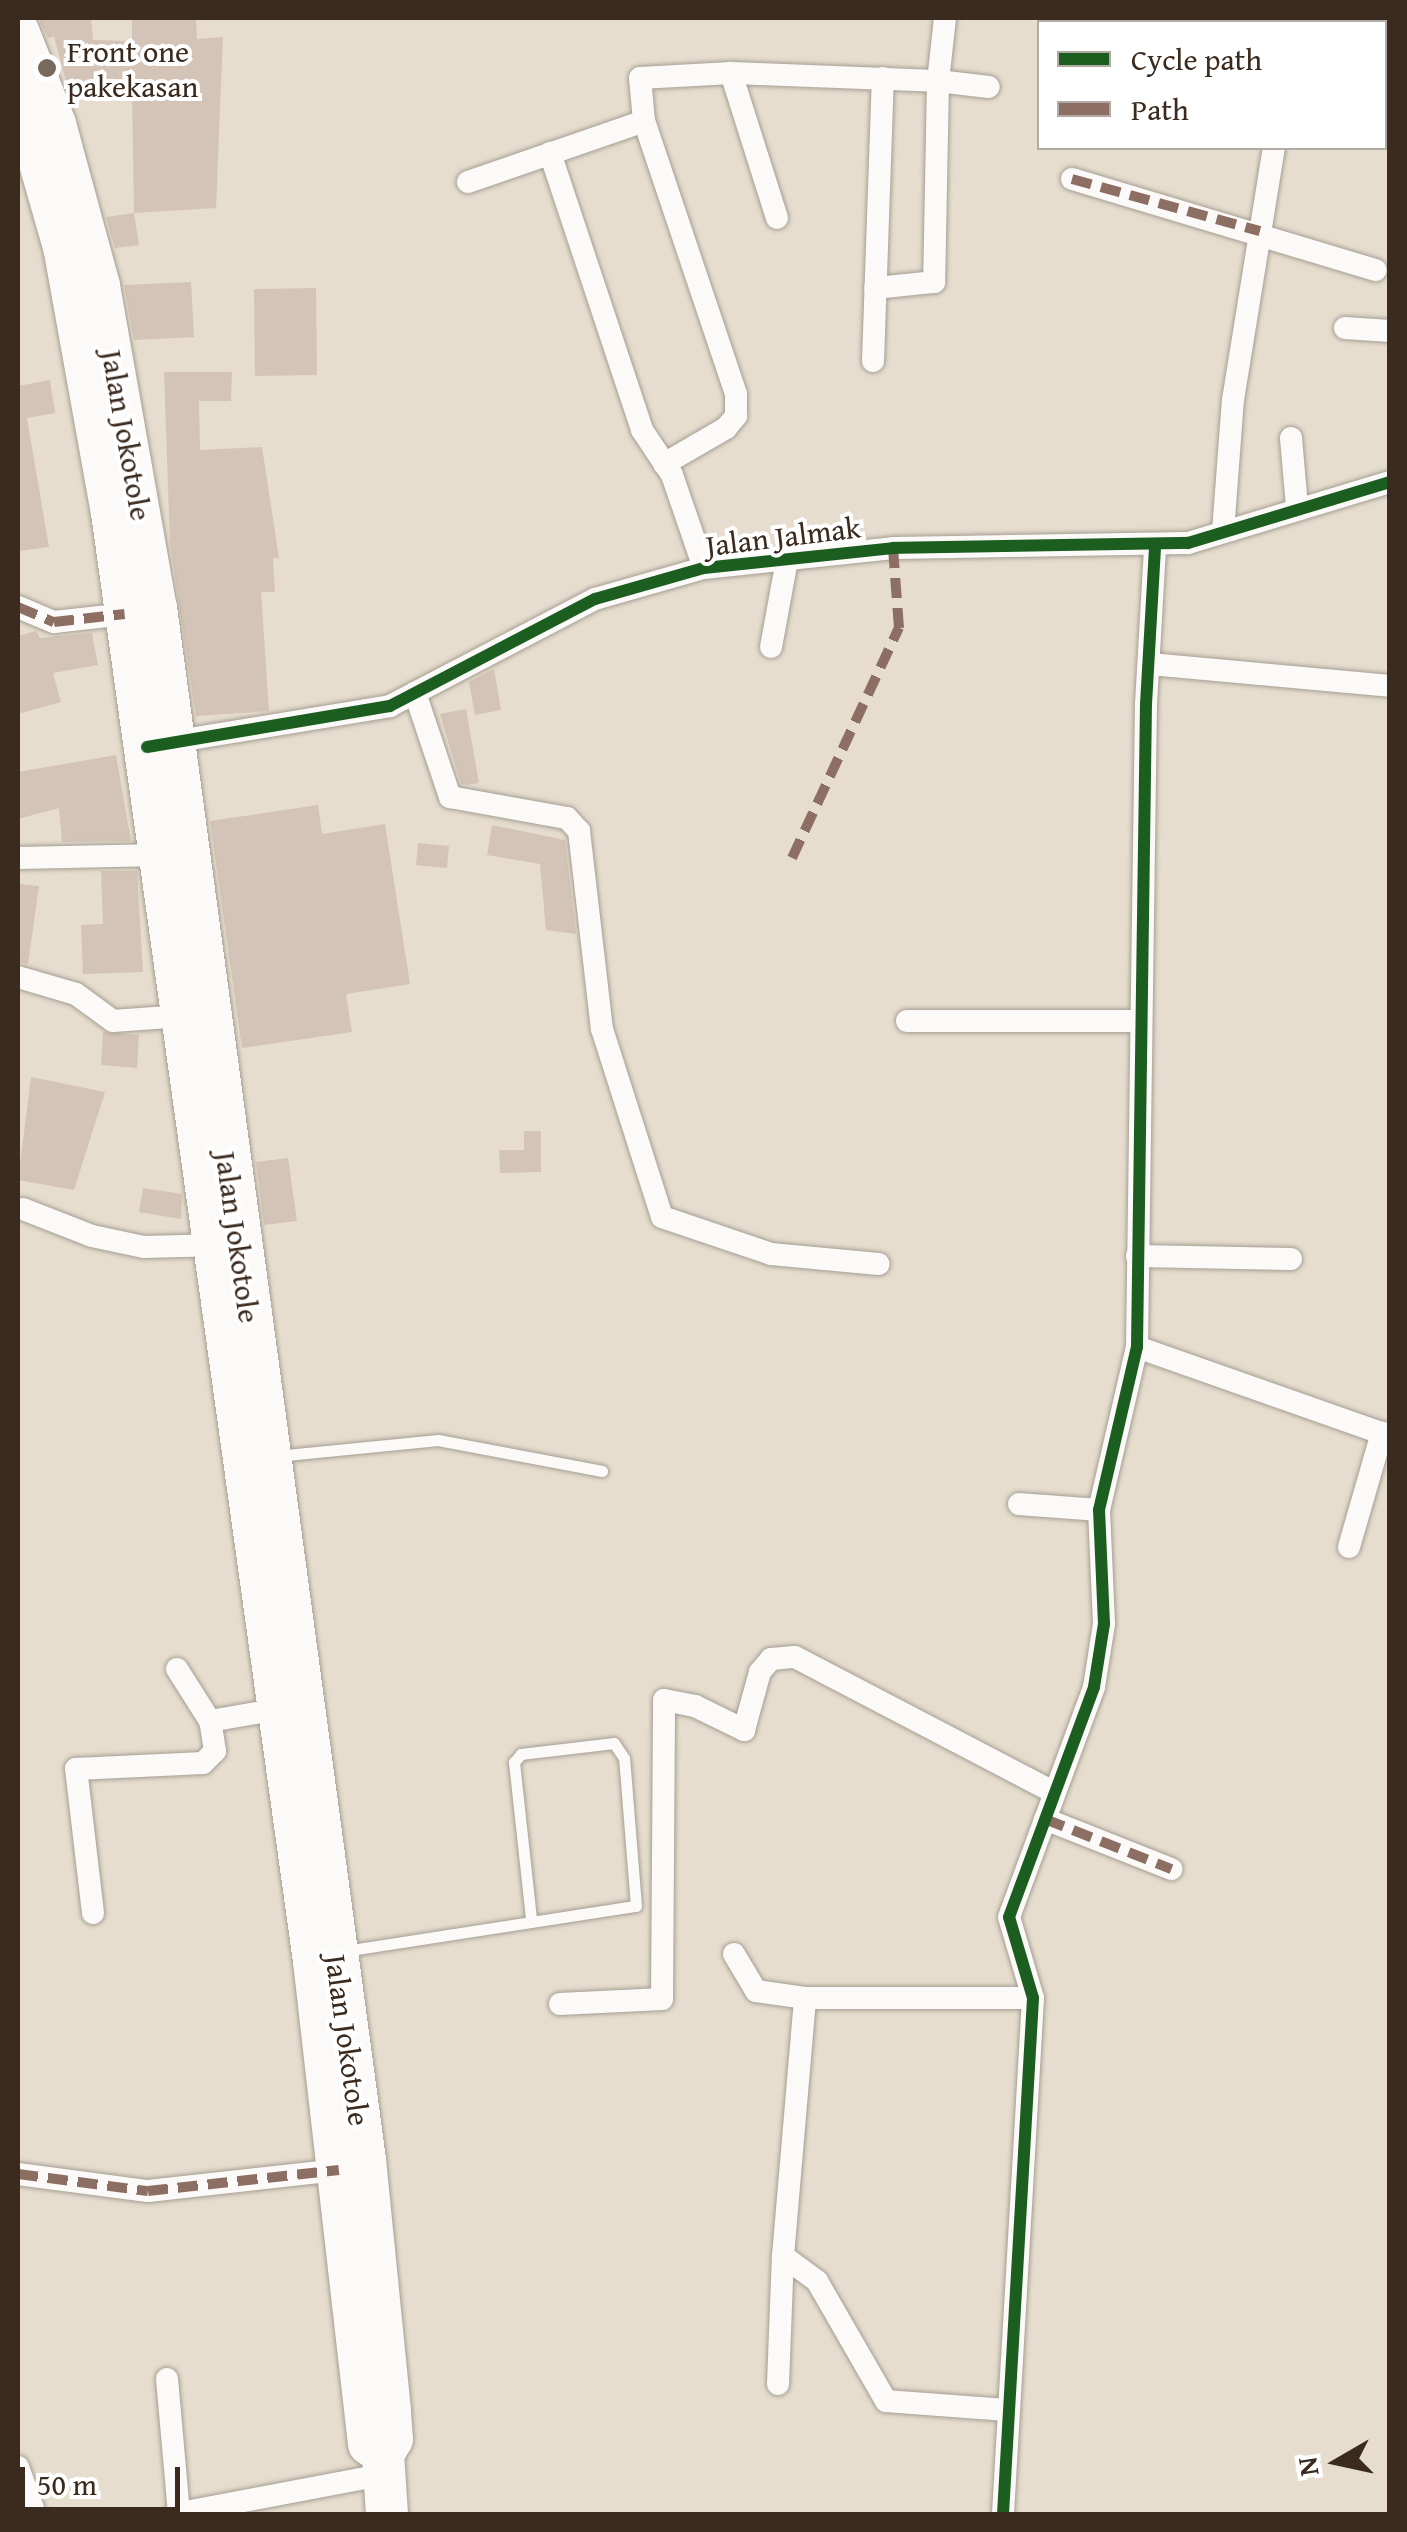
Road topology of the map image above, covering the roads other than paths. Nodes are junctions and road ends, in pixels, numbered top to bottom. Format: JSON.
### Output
{"nodes":[{"id":1,"x":945,"y":18,"type":"edge"},
{"id":2,"x":18,"y":32,"type":"edge"},
{"id":3,"x":731,"y":73,"type":"junction"},
{"id":4,"x":883,"y":78,"type":"junction"},
{"id":5,"x":938,"y":81,"type":"junction"},
{"id":6,"x":18,"y":87,"type":"edge"},
{"id":7,"x":989,"y":87,"type":"dead end"},
{"id":8,"x":644,"y":121,"type":"junction"},
{"id":9,"x":1274,"y":150,"type":"edge"},
{"id":10,"x":550,"y":153,"type":"junction"},
{"id":11,"x":1072,"y":179,"type":"dead end"},
{"id":12,"x":468,"y":182,"type":"dead end"},
{"id":13,"x":777,"y":218,"type":"dead end"},
{"id":14,"x":1260,"y":231,"type":"junction"},
{"id":15,"x":1376,"y":270,"type":"dead end"},
{"id":16,"x":875,"y":288,"type":"junction"},
{"id":17,"x":1344,"y":328,"type":"dead end"},
{"id":18,"x":1390,"y":331,"type":"edge"},
{"id":19,"x":873,"y":361,"type":"dead end"},
{"id":20,"x":1291,"y":438,"type":"dead end"},
{"id":21,"x":664,"y":464,"type":"junction"},
{"id":22,"x":1390,"y":482,"type":"edge"},
{"id":23,"x":1297,"y":507,"type":"junction"},
{"id":24,"x":1223,"y":532,"type":"junction"},
{"id":25,"x":1155,"y":546,"type":"junction"},
{"id":26,"x":787,"y":560,"type":"junction"},
{"id":27,"x":704,"y":568,"type":"junction"},
{"id":28,"x":18,"y":607,"type":"edge"},
{"id":29,"x":125,"y":614,"type":"junction"},
{"id":30,"x":770,"y":647,"type":"dead end"},
{"id":31,"x":1150,"y":664,"type":"junction"},
{"id":32,"x":1390,"y":686,"type":"edge"},
{"id":33,"x":416,"y":694,"type":"junction"},
{"id":34,"x":160,"y":744,"type":"junction"},
{"id":35,"x":161,"y":856,"type":"junction"},
{"id":36,"x":18,"y":858,"type":"edge"},
{"id":37,"x":18,"y":976,"type":"edge"},
{"id":38,"x":182,"y":1016,"type":"junction"},
{"id":39,"x":906,"y":1020,"type":"dead end"},
{"id":40,"x":1140,"y":1021,"type":"junction"},
{"id":41,"x":207,"y":1102,"type":"junction"},
{"id":42,"x":23,"y":1209,"type":"dead end"},
{"id":43,"x":227,"y":1245,"type":"junction"},
{"id":44,"x":1137,"y":1256,"type":"junction"},
{"id":45,"x":1291,"y":1259,"type":"dead end"},
{"id":46,"x":879,"y":1264,"type":"dead end"},
{"id":47,"x":1137,"y":1347,"type":"junction"},
{"id":48,"x":1386,"y":1435,"type":"edge"},
{"id":49,"x":267,"y":1457,"type":"junction"},
{"id":50,"x":602,"y":1470,"type":"dead end"},
{"id":51,"x":1019,"y":1504,"type":"dead end"},
{"id":52,"x":1099,"y":1510,"type":"junction"},
{"id":53,"x":1349,"y":1547,"type":"dead end"},
{"id":54,"x":177,"y":1669,"type":"dead end"},
{"id":55,"x":279,"y":1709,"type":"junction"},
{"id":56,"x":210,"y":1720,"type":"junction"},
{"id":57,"x":1055,"y":1793,"type":"junction"},
{"id":58,"x":1044,"y":1820,"type":"junction"},
{"id":59,"x":1171,"y":1869,"type":"dead end"},
{"id":60,"x":93,"y":1913,"type":"dead end"},
{"id":61,"x":531,"y":1918,"type":"junction"},
{"id":62,"x":335,"y":1952,"type":"junction"},
{"id":63,"x":734,"y":1954,"type":"dead end"},
{"id":64,"x":805,"y":1998,"type":"junction"},
{"id":65,"x":1019,"y":1998,"type":"junction"},
{"id":66,"x":560,"y":2004,"type":"dead end"},
{"id":67,"x":339,"y":2170,"type":"junction"},
{"id":68,"x":18,"y":2174,"type":"edge"},
{"id":69,"x":782,"y":2256,"type":"junction"},
{"id":70,"x":363,"y":2280,"type":"junction"},
{"id":71,"x":168,"y":2379,"type":"dead end"},
{"id":72,"x":778,"y":2384,"type":"dead end"},
{"id":73,"x":1006,"y":2410,"type":"junction"},
{"id":74,"x":18,"y":2467,"type":"edge"},
{"id":75,"x":386,"y":2481,"type":"edge"},
{"id":76,"x":35,"y":2514,"type":"edge"},
{"id":77,"x":177,"y":2514,"type":"edge"},
{"id":78,"x":1003,"y":2514,"type":"edge"}],
"edges":[{"from":1,"to":5,"type":"street"},
{"from":2,"to":34,"type":"highway","name":"Jalan Jokotole"},
{"from":3,"to":4,"type":"street"},
{"from":3,"to":8,"type":"street"},
{"from":3,"to":13,"type":"street"},
{"from":4,"to":5,"type":"street"},
{"from":4,"to":16,"type":"street"},
{"from":5,"to":7,"type":"street"},
{"from":5,"to":16,"type":"street"},
{"from":6,"to":29,"type":"highway","name":"Jalan Jokotole"},
{"from":8,"to":10,"type":"street"},
{"from":8,"to":21,"type":"street"},
{"from":9,"to":14,"type":"street"},
{"from":10,"to":12,"type":"street"},
{"from":10,"to":21,"type":"street"},
{"from":11,"to":14,"type":"street"},
{"from":14,"to":15,"type":"street"},
{"from":14,"to":24,"type":"street"},
{"from":16,"to":19,"type":"street"},
{"from":17,"to":18,"type":"street"},
{"from":20,"to":23,"type":"street"},
{"from":21,"to":27,"type":"street"},
{"from":22,"to":23,"type":"street","name":"Jalan Jalmak"},
{"from":23,"to":24,"type":"street","name":"Jalan Jalmak"},
{"from":24,"to":25,"type":"street","name":"Jalan Jalmak"},
{"from":25,"to":26,"type":"street","name":"Jalan Jalmak"},
{"from":25,"to":31,"type":"street"},
{"from":26,"to":27,"type":"street","name":"Jalan Jalmak"},
{"from":26,"to":30,"type":"street"},
{"from":27,"to":33,"type":"street","name":"Jalan Jalmak"},
{"from":28,"to":29,"type":"street"},
{"from":29,"to":34,"type":"highway","name":"Jalan Jokotole"},
{"from":31,"to":32,"type":"street"},
{"from":31,"to":40,"type":"street"},
{"from":33,"to":34,"type":"street","name":"Jalan Jalmak"},
{"from":33,"to":46,"type":"street"},
{"from":34,"to":35,"type":"highway","name":"Jalan Jokotole"},
{"from":34,"to":41,"type":"highway","name":"Jalan Jokotole"},
{"from":35,"to":36,"type":"street"},
{"from":35,"to":38,"type":"highway","name":"Jalan Jokotole"},
{"from":37,"to":38,"type":"street"},
{"from":38,"to":41,"type":"highway","name":"Jalan Jokotole"},
{"from":39,"to":40,"type":"street"},
{"from":40,"to":44,"type":"street"},
{"from":41,"to":43,"type":"highway","name":"Jalan Jokotole"},
{"from":42,"to":43,"type":"street"},
{"from":43,"to":49,"type":"highway","name":"Jalan Jokotole"},
{"from":43,"to":55,"type":"highway","name":"Jalan Jokotole"},
{"from":44,"to":45,"type":"street"},
{"from":44,"to":47,"type":"street"},
{"from":47,"to":48,"type":"street"},
{"from":47,"to":52,"type":"street"},
{"from":48,"to":53,"type":"street"},
{"from":49,"to":50,"type":"lane"},
{"from":49,"to":62,"type":"highway","name":"Jalan Jokotole"},
{"from":51,"to":52,"type":"street"},
{"from":52,"to":57,"type":"street"},
{"from":54,"to":56,"type":"street"},
{"from":55,"to":56,"type":"street"},
{"from":55,"to":67,"type":"highway","name":"Jalan Jokotole"},
{"from":56,"to":60,"type":"street"},
{"from":57,"to":58,"type":"street"},
{"from":57,"to":66,"type":"street"},
{"from":58,"to":59,"type":"street"},
{"from":58,"to":65,"type":"street"},
{"from":61,"to":61,"type":"lane"},
{"from":61,"to":62,"type":"lane"},
{"from":62,"to":70,"type":"highway","name":"Jalan Jokotole"},
{"from":63,"to":64,"type":"street"},
{"from":64,"to":65,"type":"street"},
{"from":64,"to":69,"type":"street"},
{"from":65,"to":73,"type":"street"},
{"from":67,"to":68,"type":"street"},
{"from":67,"to":70,"type":"highway","name":"Jalan Jokotole"},
{"from":69,"to":72,"type":"street"},
{"from":69,"to":73,"type":"street"},
{"from":70,"to":75,"type":"highway","name":"Jalan Jokotole"},
{"from":71,"to":77,"type":"street"},
{"from":73,"to":78,"type":"street"},
{"from":74,"to":76,"type":"street"},
{"from":75,"to":77,"type":"street"}]}
